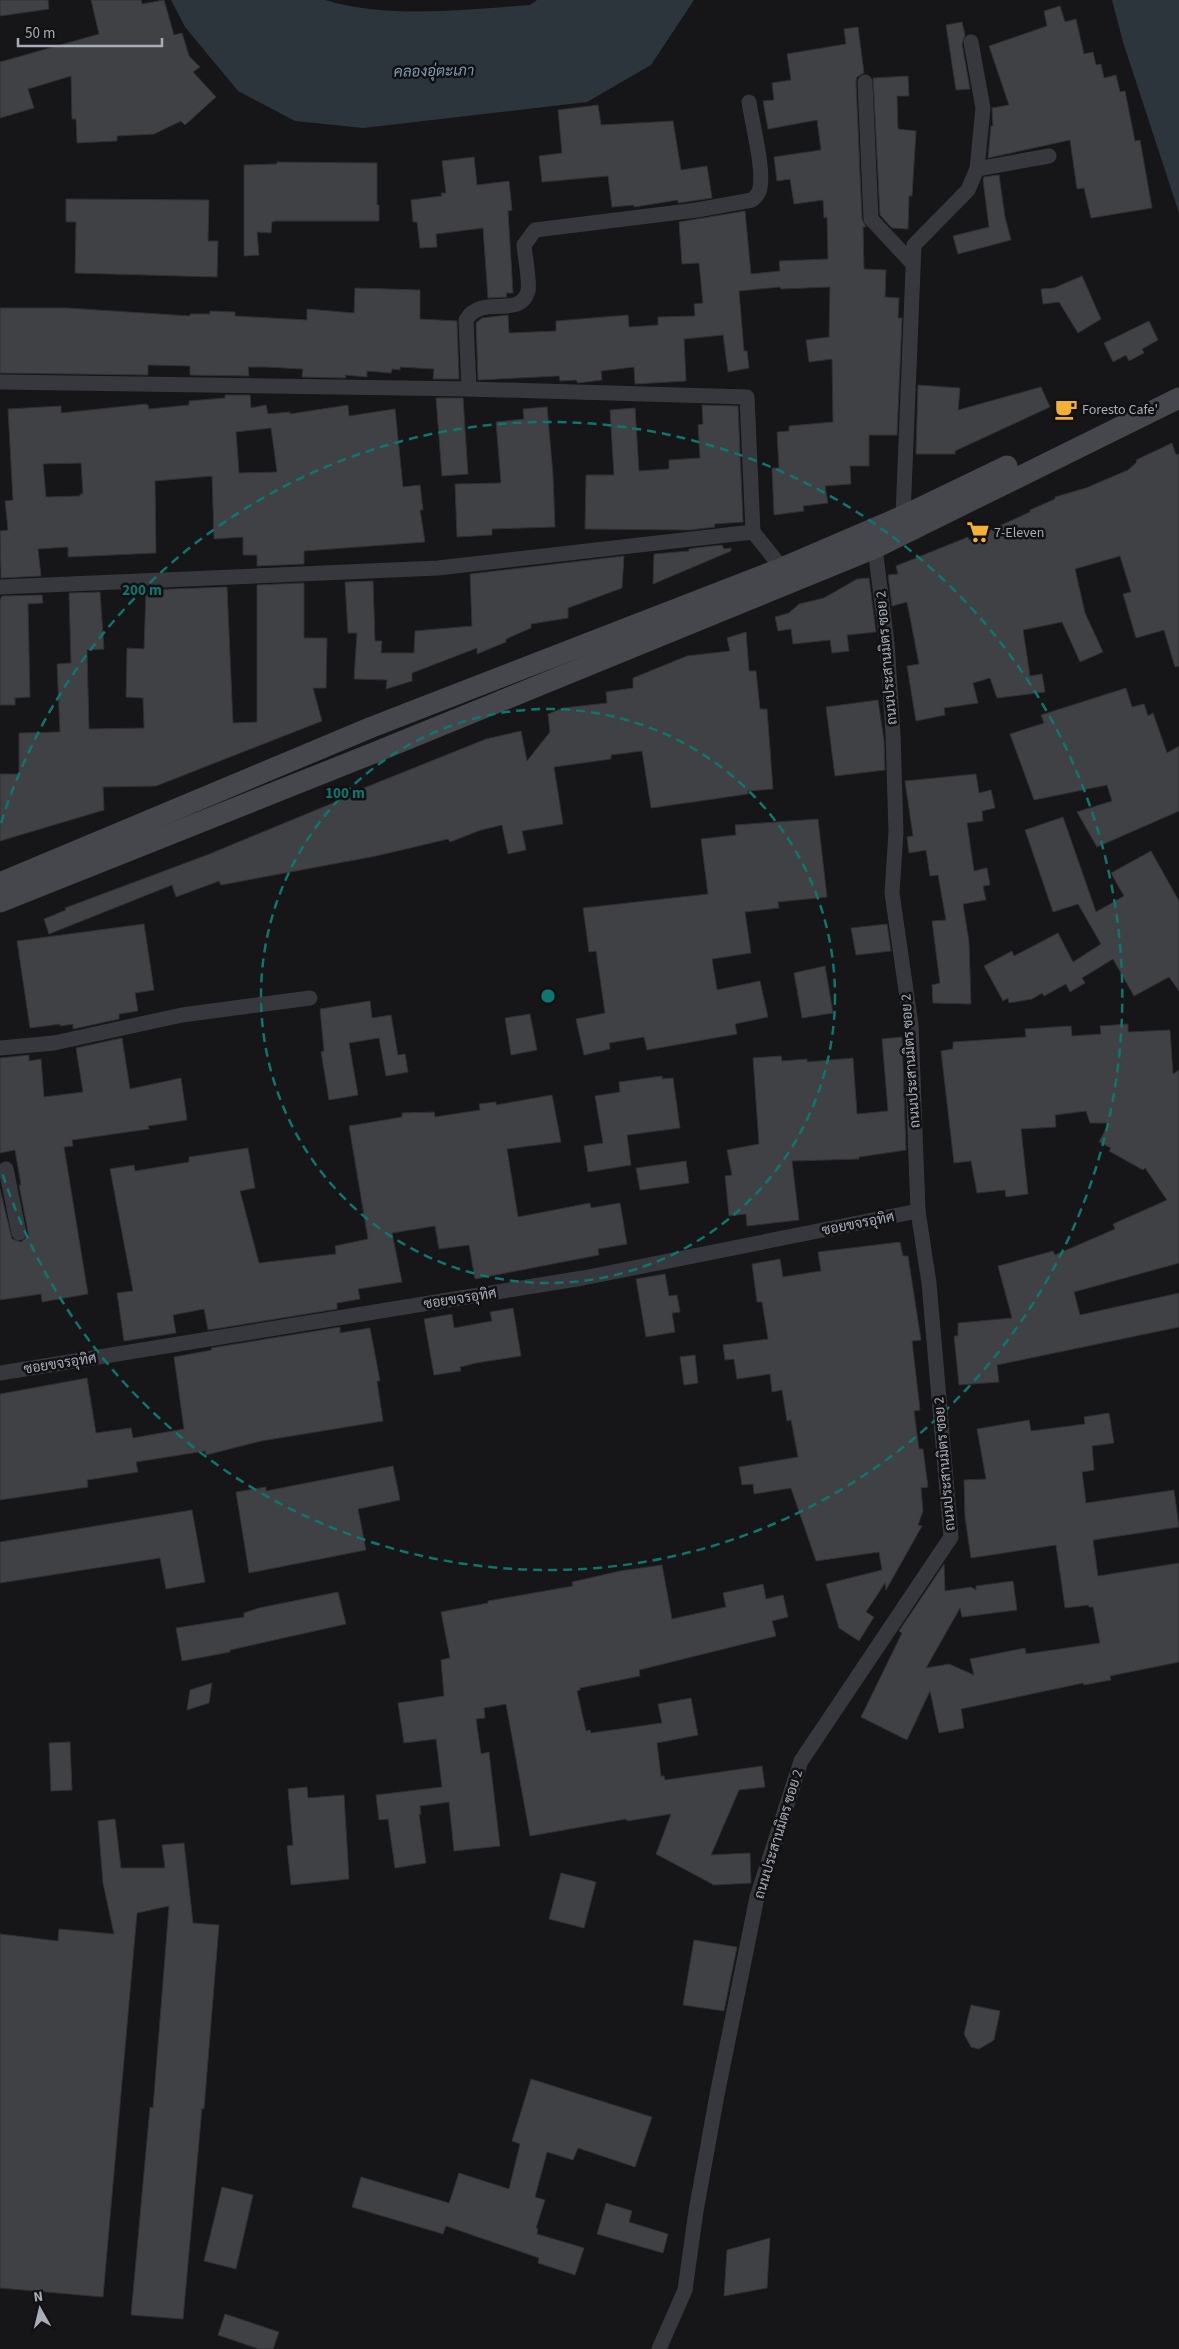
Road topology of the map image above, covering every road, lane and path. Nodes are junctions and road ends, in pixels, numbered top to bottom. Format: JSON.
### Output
{"nodes":[{"id":1,"x":971,"y":42,"type":"dead end"},
{"id":2,"x":865,"y":82,"type":"dead end"},
{"id":3,"x":749,"y":102,"type":"dead end"},
{"id":4,"x":1049,"y":156,"type":"dead end"},
{"id":5,"x":977,"y":169,"type":"junction"},
{"id":6,"x":913,"y":264,"type":"junction"},
{"id":7,"x":0,"y":382,"type":"edge"},
{"id":8,"x":469,"y":389,"type":"junction"},
{"id":9,"x":1179,"y":390,"type":"edge"},
{"id":10,"x":1165,"y":399,"type":"edge"},
{"id":11,"x":903,"y":516,"type":"junction"},
{"id":12,"x":753,"y":532,"type":"junction"},
{"id":13,"x":875,"y":548,"type":"junction"},
{"id":14,"x":782,"y":568,"type":"junction"},
{"id":15,"x":0,"y":587,"type":"edge"},
{"id":16,"x":701,"y":610,"type":"junction"},
{"id":17,"x":0,"y":883,"type":"edge"},
{"id":18,"x":0,"y":902,"type":"edge"},
{"id":19,"x":310,"y":998,"type":"dead end"},
{"id":20,"x":0,"y":1048,"type":"edge"},
{"id":21,"x":6,"y":1169,"type":"dead end"},
{"id":22,"x":918,"y":1211,"type":"junction"},
{"id":23,"x":19,"y":1233,"type":"dead end"},
{"id":24,"x":0,"y":1372,"type":"edge"},
{"id":25,"x":659,"y":2349,"type":"edge"}],
"edges":[{"from":1,"to":5,"type":"street"},
{"from":2,"to":6,"type":"street"},
{"from":3,"to":8,"type":"street"},
{"from":4,"to":5,"type":"street"},
{"from":5,"to":6,"type":"street"},
{"from":6,"to":11,"type":"street"},
{"from":7,"to":8,"type":"street"},
{"from":8,"to":12,"type":"street"},
{"from":9,"to":10,"type":"main road"},
{"from":10,"to":11,"type":"main road"},
{"from":10,"to":13,"type":"main road"},
{"from":11,"to":14,"type":"main road"},
{"from":12,"to":14,"type":"street"},
{"from":12,"to":15,"type":"street"},
{"from":13,"to":16,"type":"main road"},
{"from":13,"to":22,"type":"street","name":"ถนนประสานมิตร ซอย 2"},
{"from":14,"to":16,"type":"main road"},
{"from":16,"to":17,"type":"main road"},
{"from":16,"to":18,"type":"main road"},
{"from":19,"to":20,"type":"street"},
{"from":21,"to":23,"type":"street"},
{"from":22,"to":24,"type":"street","name":"ซอยขจรอุทิศ"},
{"from":22,"to":25,"type":"street","name":"ถนนประสานมิตร ซอย 2"}]}
